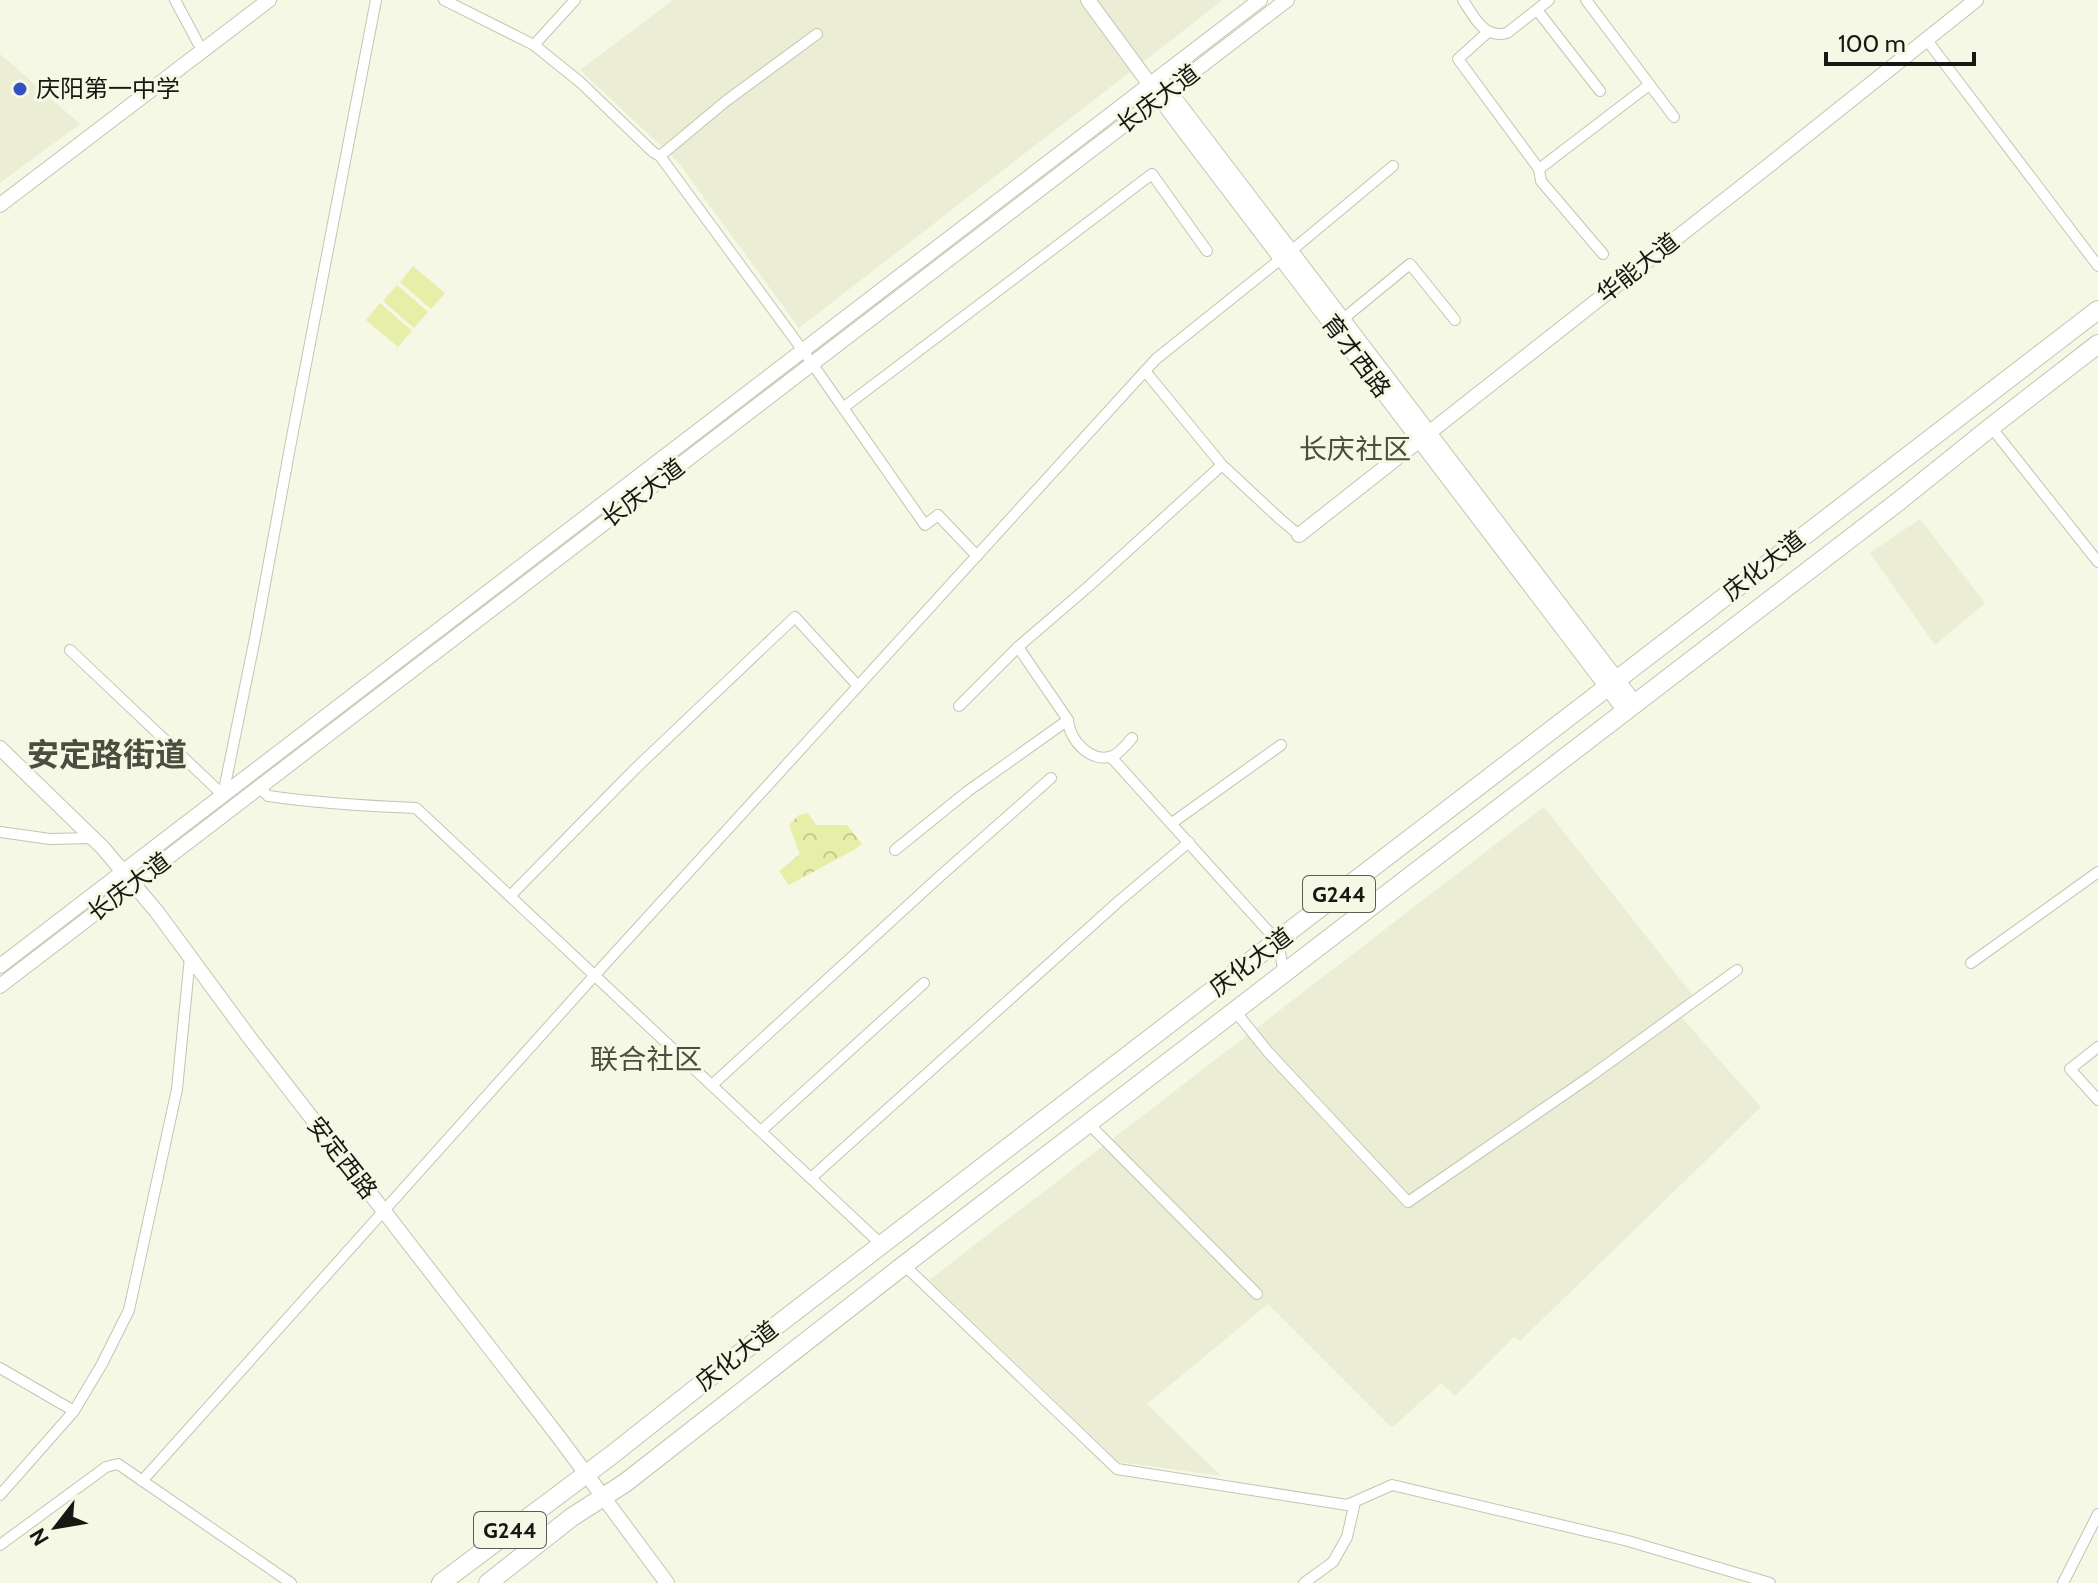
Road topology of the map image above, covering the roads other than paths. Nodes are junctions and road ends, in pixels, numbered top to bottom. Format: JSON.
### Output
{"nodes":[{"id":1,"x":175,"y":0,"type":"edge"},
{"id":2,"x":255,"y":0,"type":"edge"},
{"id":3,"x":269,"y":0,"type":"edge"},
{"id":4,"x":376,"y":0,"type":"edge"},
{"id":5,"x":444,"y":0,"type":"edge"},
{"id":6,"x":575,"y":0,"type":"edge"},
{"id":7,"x":1088,"y":0,"type":"edge"},
{"id":8,"x":1099,"y":0,"type":"edge"},
{"id":9,"x":1260,"y":0,"type":"edge"},
{"id":10,"x":1287,"y":0,"type":"edge"},
{"id":11,"x":1463,"y":0,"type":"edge"},
{"id":12,"x":1549,"y":0,"type":"edge"},
{"id":13,"x":1586,"y":0,"type":"edge"},
{"id":14,"x":1965,"y":0,"type":"edge"},
{"id":15,"x":1976,"y":0,"type":"edge"},
{"id":16,"x":1537,"y":10,"type":"junction"},
{"id":17,"x":1488,"y":32,"type":"junction"},
{"id":18,"x":817,"y":34,"type":"dead end"},
{"id":19,"x":1926,"y":39,"type":"junction"},
{"id":20,"x":198,"y":43,"type":"junction"},
{"id":21,"x":534,"y":45,"type":"junction"},
{"id":22,"x":1154,"y":81,"type":"junction"},
{"id":23,"x":1649,"y":85,"type":"junction"},
{"id":24,"x":1600,"y":91,"type":"dead end"},
{"id":25,"x":1164,"y":94,"type":"junction"},
{"id":26,"x":1674,"y":117,"type":"dead end"},
{"id":27,"x":660,"y":156,"type":"junction"},
{"id":28,"x":1393,"y":166,"type":"dead end"},
{"id":29,"x":1539,"y":169,"type":"junction"},
{"id":30,"x":0,"y":194,"type":"edge"},
{"id":31,"x":0,"y":205,"type":"edge"},
{"id":32,"x":1207,"y":251,"type":"dead end"},
{"id":33,"x":1603,"y":254,"type":"dead end"},
{"id":34,"x":1286,"y":255,"type":"junction"},
{"id":35,"x":2098,"y":266,"type":"edge"},
{"id":36,"x":2098,"y":310,"type":"edge"},
{"id":37,"x":1343,"y":319,"type":"junction"},
{"id":38,"x":1455,"y":320,"type":"dead end"},
{"id":39,"x":2098,"y":344,"type":"edge"},
{"id":40,"x":802,"y":350,"type":"junction"},
{"id":41,"x":812,"y":363,"type":"junction"},
{"id":42,"x":1145,"y":371,"type":"junction"},
{"id":43,"x":843,"y":408,"type":"junction"},
{"id":44,"x":1991,"y":427,"type":"junction"},
{"id":45,"x":1423,"y":434,"type":"junction"},
{"id":46,"x":1222,"y":465,"type":"junction"},
{"id":47,"x":1297,"y":533,"type":"joint"},
{"id":48,"x":977,"y":556,"type":"junction"},
{"id":49,"x":2098,"y":562,"type":"edge"},
{"id":50,"x":1018,"y":647,"type":"junction"},
{"id":51,"x":70,"y":650,"type":"dead end"},
{"id":52,"x":1612,"y":683,"type":"junction"},
{"id":53,"x":858,"y":686,"type":"junction"},
{"id":54,"x":959,"y":706,"type":"dead end"},
{"id":55,"x":1630,"y":707,"type":"junction"},
{"id":56,"x":1068,"y":720,"type":"junction"},
{"id":57,"x":1132,"y":738,"type":"dead end"},
{"id":58,"x":1281,"y":745,"type":"dead end"},
{"id":59,"x":0,"y":748,"type":"edge"},
{"id":60,"x":1111,"y":757,"type":"junction"},
{"id":61,"x":0,"y":759,"type":"edge"},
{"id":62,"x":1051,"y":778,"type":"dead end"},
{"id":63,"x":259,"y":787,"type":"junction"},
{"id":64,"x":223,"y":795,"type":"junction"},
{"id":65,"x":1172,"y":823,"type":"junction"},
{"id":66,"x":0,"y":832,"type":"edge"},
{"id":67,"x":87,"y":838,"type":"junction"},
{"id":68,"x":1189,"y":842,"type":"junction"},
{"id":69,"x":895,"y":850,"type":"dead end"},
{"id":70,"x":2098,"y":872,"type":"edge"},
{"id":71,"x":125,"y":879,"type":"junction"},
{"id":72,"x":510,"y":896,"type":"junction"},
{"id":73,"x":1278,"y":942,"type":"junction"},
{"id":74,"x":189,"y":962,"type":"junction"},
{"id":75,"x":1971,"y":963,"type":"dead end"},
{"id":76,"x":0,"y":966,"type":"edge"},
{"id":77,"x":1737,"y":970,"type":"dead end"},
{"id":78,"x":1284,"y":973,"type":"junction"},
{"id":79,"x":594,"y":976,"type":"junction"},
{"id":80,"x":924,"y":983,"type":"dead end"},
{"id":81,"x":0,"y":986,"type":"edge"},
{"id":82,"x":1235,"y":1011,"type":"junction"},
{"id":83,"x":2098,"y":1047,"type":"edge"},
{"id":84,"x":712,"y":1085,"type":"junction"},
{"id":85,"x":2098,"y":1100,"type":"edge"},
{"id":86,"x":1089,"y":1124,"type":"junction"},
{"id":87,"x":761,"y":1131,"type":"junction"},
{"id":88,"x":811,"y":1178,"type":"junction"},
{"id":89,"x":381,"y":1214,"type":"junction"},
{"id":90,"x":882,"y":1245,"type":"junction"},
{"id":91,"x":904,"y":1265,"type":"junction"},
{"id":92,"x":1257,"y":1294,"type":"dead end"},
{"id":93,"x":0,"y":1368,"type":"edge"},
{"id":94,"x":74,"y":1411,"type":"junction"},
{"id":95,"x":583,"y":1476,"type":"junction"},
{"id":96,"x":142,"y":1481,"type":"junction"},
{"id":97,"x":0,"y":1495,"type":"edge"},
{"id":98,"x":600,"y":1499,"type":"junction"},
{"id":99,"x":1355,"y":1502,"type":"junction"},
{"id":100,"x":2098,"y":1514,"type":"edge"},
{"id":101,"x":0,"y":1545,"type":"edge"},
{"id":102,"x":291,"y":1583,"type":"edge"},
{"id":103,"x":441,"y":1583,"type":"edge"},
{"id":104,"x":488,"y":1583,"type":"edge"},
{"id":105,"x":658,"y":1583,"type":"edge"},
{"id":106,"x":667,"y":1583,"type":"edge"},
{"id":107,"x":1304,"y":1583,"type":"edge"},
{"id":108,"x":1770,"y":1583,"type":"edge"},
{"id":109,"x":2063,"y":1583,"type":"edge"}],
"edges":[{"from":1,"to":20,"type":"street"},
{"from":2,"to":20,"type":"main road"},
{"from":3,"to":31,"type":"main road"},
{"from":4,"to":64,"type":"street"},
{"from":5,"to":21,"type":"street"},
{"from":6,"to":21,"type":"street"},
{"from":7,"to":22,"type":"main road","name":"育才西路"},
{"from":8,"to":22,"type":"main road","name":"育才西路"},
{"from":9,"to":22,"type":"main road","name":"长庆大道"},
{"from":10,"to":25,"type":"main road","name":"长庆大道"},
{"from":11,"to":17,"type":"street"},
{"from":12,"to":16,"type":"street"},
{"from":13,"to":23,"type":"street"},
{"from":14,"to":45,"type":"main road","name":"华能大道"},
{"from":15,"to":19,"type":"main road","name":"华能大道"},
{"from":16,"to":17,"type":"street"},
{"from":16,"to":24,"type":"street"},
{"from":17,"to":29,"type":"street"},
{"from":18,"to":27,"type":"street"},
{"from":19,"to":35,"type":"street"},
{"from":19,"to":45,"type":"main road","name":"华能大道"},
{"from":20,"to":30,"type":"main road"},
{"from":21,"to":27,"type":"street"},
{"from":22,"to":25,"type":"main road","name":"育才西路"},
{"from":22,"to":40,"type":"main road","name":"长庆大道"},
{"from":23,"to":26,"type":"street"},
{"from":23,"to":29,"type":"street"},
{"from":25,"to":34,"type":"main road","name":"育才西路"},
{"from":25,"to":41,"type":"main road","name":"长庆大道"},
{"from":27,"to":40,"type":"street"},
{"from":28,"to":34,"type":"street"},
{"from":29,"to":33,"type":"street"},
{"from":32,"to":43,"type":"street"},
{"from":34,"to":37,"type":"main road","name":"育才西路"},
{"from":34,"to":42,"type":"street"},
{"from":34,"to":45,"type":"main road","name":"育才西路"},
{"from":36,"to":52,"type":"highway","name":"庆化大道","number":"G244"},
{"from":37,"to":38,"type":"street"},
{"from":37,"to":45,"type":"main road","name":"育才西路"},
{"from":39,"to":44,"type":"highway","name":"庆化大道","number":"G244"},
{"from":40,"to":41,"type":"street"},
{"from":40,"to":64,"type":"main road","name":"长庆大道"},
{"from":41,"to":43,"type":"street"},
{"from":41,"to":63,"type":"main road","name":"长庆大道"},
{"from":42,"to":46,"type":"street"},
{"from":42,"to":48,"type":"street"},
{"from":43,"to":48,"type":"street"},
{"from":44,"to":49,"type":"street"},
{"from":44,"to":55,"type":"highway","name":"庆化大道","number":"G244"},
{"from":45,"to":47,"type":"main road","name":"华能大道"},
{"from":45,"to":52,"type":"main road","name":"育才西路"},
{"from":46,"to":47,"type":"street"},
{"from":46,"to":50,"type":"street"},
{"from":48,"to":53,"type":"street"},
{"from":50,"to":54,"type":"street"},
{"from":50,"to":56,"type":"street"},
{"from":51,"to":64,"type":"street"},
{"from":52,"to":55,"type":"main road","name":"育才西路"},
{"from":52,"to":73,"type":"highway","name":"庆化大道","number":"G244"},
{"from":53,"to":72,"type":"street"},
{"from":53,"to":79,"type":"street"},
{"from":55,"to":78,"type":"highway","name":"庆化大道","number":"G244"},
{"from":56,"to":60,"type":"street"},
{"from":56,"to":69,"type":"street"},
{"from":57,"to":60,"type":"street"},
{"from":58,"to":65,"type":"street"},
{"from":59,"to":67,"type":"main road","name":"安定西路"},
{"from":60,"to":65,"type":"street"},
{"from":61,"to":67,"type":"main road","name":"安定西路"},
{"from":62,"to":84,"type":"street"},
{"from":63,"to":71,"type":"main road","name":"长庆大道"},
{"from":63,"to":72,"type":"street"},
{"from":64,"to":71,"type":"main road","name":"长庆大道"},
{"from":65,"to":68,"type":"street"},
{"from":66,"to":67,"type":"street"},
{"from":67,"to":71,"type":"main road","name":"安定西路"},
{"from":68,"to":73,"type":"street"},
{"from":68,"to":88,"type":"street"},
{"from":70,"to":75,"type":"street"},
{"from":71,"to":74,"type":"main road","name":"安定西路"},
{"from":71,"to":76,"type":"main road","name":"长庆大道"},
{"from":71,"to":81,"type":"main road","name":"长庆大道"},
{"from":72,"to":79,"type":"street"},
{"from":73,"to":78,"type":"street"},
{"from":73,"to":90,"type":"highway","name":"庆化大道","number":"G244"},
{"from":74,"to":89,"type":"main road","name":"安定西路"},
{"from":74,"to":94,"type":"street"},
{"from":77,"to":82,"type":"street"},
{"from":78,"to":82,"type":"highway","name":"庆化大道","number":"G244"},
{"from":79,"to":84,"type":"street"},
{"from":79,"to":89,"type":"street"},
{"from":80,"to":87,"type":"street"},
{"from":82,"to":86,"type":"highway","name":"庆化大道","number":"G244"},
{"from":83,"to":85,"type":"street"},
{"from":84,"to":87,"type":"street"},
{"from":86,"to":91,"type":"highway","name":"庆化大道","number":"G244"},
{"from":86,"to":92,"type":"street"},
{"from":87,"to":88,"type":"street"},
{"from":88,"to":90,"type":"street"},
{"from":89,"to":95,"type":"main road","name":"安定西路"},
{"from":89,"to":96,"type":"street"},
{"from":90,"to":95,"type":"highway","name":"庆化大道","number":"G244"},
{"from":91,"to":98,"type":"highway","name":"庆化大道","number":"G244"},
{"from":91,"to":99,"type":"street"},
{"from":93,"to":94,"type":"street"},
{"from":94,"to":97,"type":"street"},
{"from":95,"to":98,"type":"main road","name":"安定西路"},
{"from":95,"to":103,"type":"highway","name":"庆化大道","number":"G244"},
{"from":96,"to":101,"type":"street"},
{"from":96,"to":102,"type":"street"},
{"from":98,"to":104,"type":"highway","name":"庆化大道","number":"G244"},
{"from":98,"to":105,"type":"main road","name":"安定西路"},
{"from":98,"to":106,"type":"main road","name":"安定西路"},
{"from":99,"to":107,"type":"street"},
{"from":99,"to":108,"type":"street"},
{"from":100,"to":109,"type":"street"}]}
